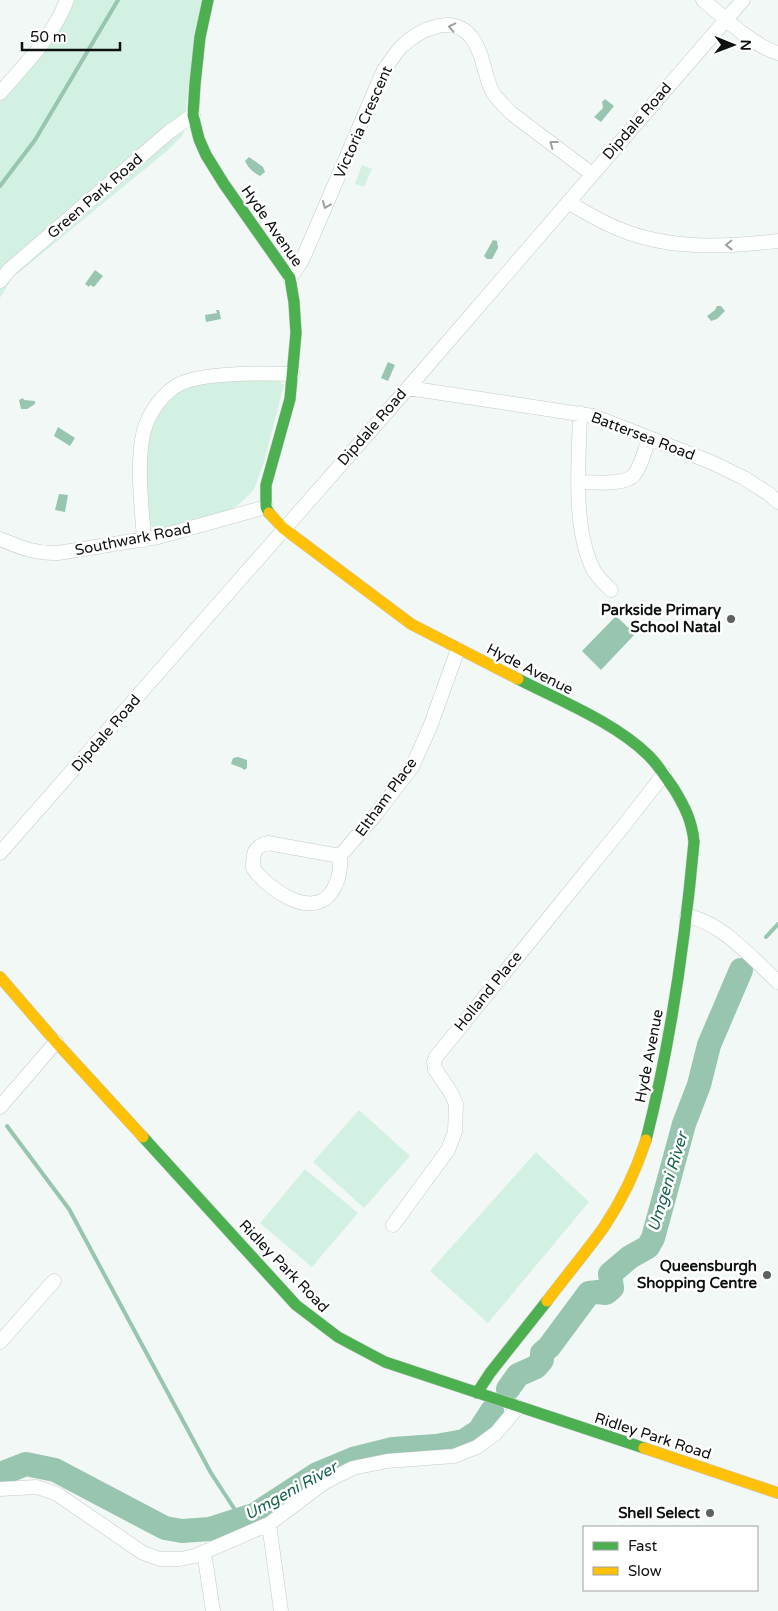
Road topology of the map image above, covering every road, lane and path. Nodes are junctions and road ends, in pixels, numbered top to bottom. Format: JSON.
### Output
{"nodes":[{"id":1,"x":67,"y":0,"type":"edge"},
{"id":2,"x":208,"y":0,"type":"edge"},
{"id":3,"x":703,"y":0,"type":"edge"},
{"id":4,"x":743,"y":0,"type":"edge"},
{"id":5,"x":726,"y":19,"type":"junction"},
{"id":6,"x":778,"y":53,"type":"edge"},
{"id":7,"x":0,"y":93,"type":"edge"},
{"id":8,"x":193,"y":115,"type":"junction"},
{"id":9,"x":592,"y":174,"type":"junction"},
{"id":10,"x":568,"y":202,"type":"junction"},
{"id":11,"x":778,"y":241,"type":"edge"},
{"id":12,"x":290,"y":278,"type":"junction"},
{"id":13,"x":0,"y":282,"type":"edge"},
{"id":14,"x":293,"y":374,"type":"junction"},
{"id":15,"x":408,"y":388,"type":"junction"},
{"id":16,"x":580,"y":414,"type":"junction"},
{"id":17,"x":649,"y":438,"type":"junction"},
{"id":18,"x":579,"y":482,"type":"junction"},
{"id":19,"x":778,"y":502,"type":"edge"},
{"id":20,"x":266,"y":507,"type":"junction"},
{"id":21,"x":284,"y":528,"type":"junction"},
{"id":22,"x":0,"y":539,"type":"edge"},
{"id":23,"x":144,"y":540,"type":"junction"},
{"id":24,"x":611,"y":590,"type":"dead end"},
{"id":25,"x":458,"y":649,"type":"junction"},
{"id":26,"x":664,"y":774,"type":"junction"},
{"id":27,"x":0,"y":853,"type":"edge"},
{"id":28,"x":340,"y":856,"type":"junction"},
{"id":29,"x":687,"y":916,"type":"junction"},
{"id":30,"x":0,"y":977,"type":"edge"},
{"id":31,"x":778,"y":982,"type":"edge"},
{"id":32,"x":56,"y":1042,"type":"junction"},
{"id":33,"x":0,"y":1106,"type":"edge"},
{"id":34,"x":393,"y":1225,"type":"dead end"},
{"id":35,"x":54,"y":1281,"type":"dead end"},
{"id":36,"x":0,"y":1342,"type":"edge"},
{"id":37,"x":477,"y":1394,"type":"junction"},
{"id":38,"x":518,"y":1407,"type":"junction"},
{"id":39,"x":1,"y":1492,"type":"edge"},
{"id":40,"x":778,"y":1493,"type":"edge"},
{"id":41,"x":269,"y":1524,"type":"junction"},
{"id":42,"x":204,"y":1552,"type":"junction"},
{"id":43,"x":213,"y":1611,"type":"edge"},
{"id":44,"x":281,"y":1611,"type":"edge"}],
"edges":[{"from":1,"to":7,"type":"street"},
{"from":2,"to":8,"type":"street","name":"Hyde Avenue"},
{"from":3,"to":5,"type":"street"},
{"from":4,"to":5,"type":"street","name":"Dipdale Road"},
{"from":5,"to":6,"type":"street"},
{"from":5,"to":9,"type":"street","name":"Dipdale Road"},
{"from":8,"to":12,"type":"street","name":"Hyde Avenue"},
{"from":8,"to":13,"type":"street","name":"Green Park Road"},
{"from":9,"to":10,"type":"street","name":"Dipdale Road"},
{"from":9,"to":12,"type":"street","name":"Victoria Crescent","one_way":true},
{"from":11,"to":10,"type":"street","one_way":true},
{"from":10,"to":15,"type":"street","name":"Dipdale Road"},
{"from":12,"to":14,"type":"street","name":"Hyde Avenue"},
{"from":14,"to":20,"type":"street","name":"Hyde Avenue"},
{"from":14,"to":23,"type":"street"},
{"from":15,"to":16,"type":"street","name":"Battersea Road"},
{"from":15,"to":21,"type":"street","name":"Dipdale Road"},
{"from":16,"to":17,"type":"street","name":"Battersea Road"},
{"from":16,"to":18,"type":"street"},
{"from":17,"to":18,"type":"street"},
{"from":17,"to":19,"type":"street","name":"Battersea Road"},
{"from":18,"to":24,"type":"street"},
{"from":20,"to":21,"type":"street","name":"Hyde Avenue"},
{"from":20,"to":23,"type":"street","name":"Southwark Road"},
{"from":21,"to":25,"type":"street","name":"Hyde Avenue"},
{"from":21,"to":27,"type":"street","name":"Dipdale Road"},
{"from":22,"to":23,"type":"street","name":"Southwark Road"},
{"from":25,"to":26,"type":"street","name":"Hyde Avenue"},
{"from":25,"to":28,"type":"street","name":"Eltham Place"},
{"from":26,"to":29,"type":"street","name":"Hyde Avenue"},
{"from":26,"to":34,"type":"street","name":"Holland Place"},
{"from":28,"to":28,"type":"street"},
{"from":29,"to":31,"type":"street"},
{"from":29,"to":37,"type":"street","name":"Hyde Avenue"},
{"from":30,"to":32,"type":"street","name":"Ridley Park Road"},
{"from":32,"to":33,"type":"street"},
{"from":32,"to":37,"type":"street","name":"Ridley Park Road"},
{"from":35,"to":36,"type":"street"},
{"from":37,"to":38,"type":"street","name":"Ridley Park Road"},
{"from":38,"to":40,"type":"street","name":"Ridley Park Road"},
{"from":38,"to":41,"type":"street"},
{"from":39,"to":42,"type":"street"},
{"from":41,"to":42,"type":"street"},
{"from":41,"to":44,"type":"street"},
{"from":42,"to":43,"type":"street"}]}
